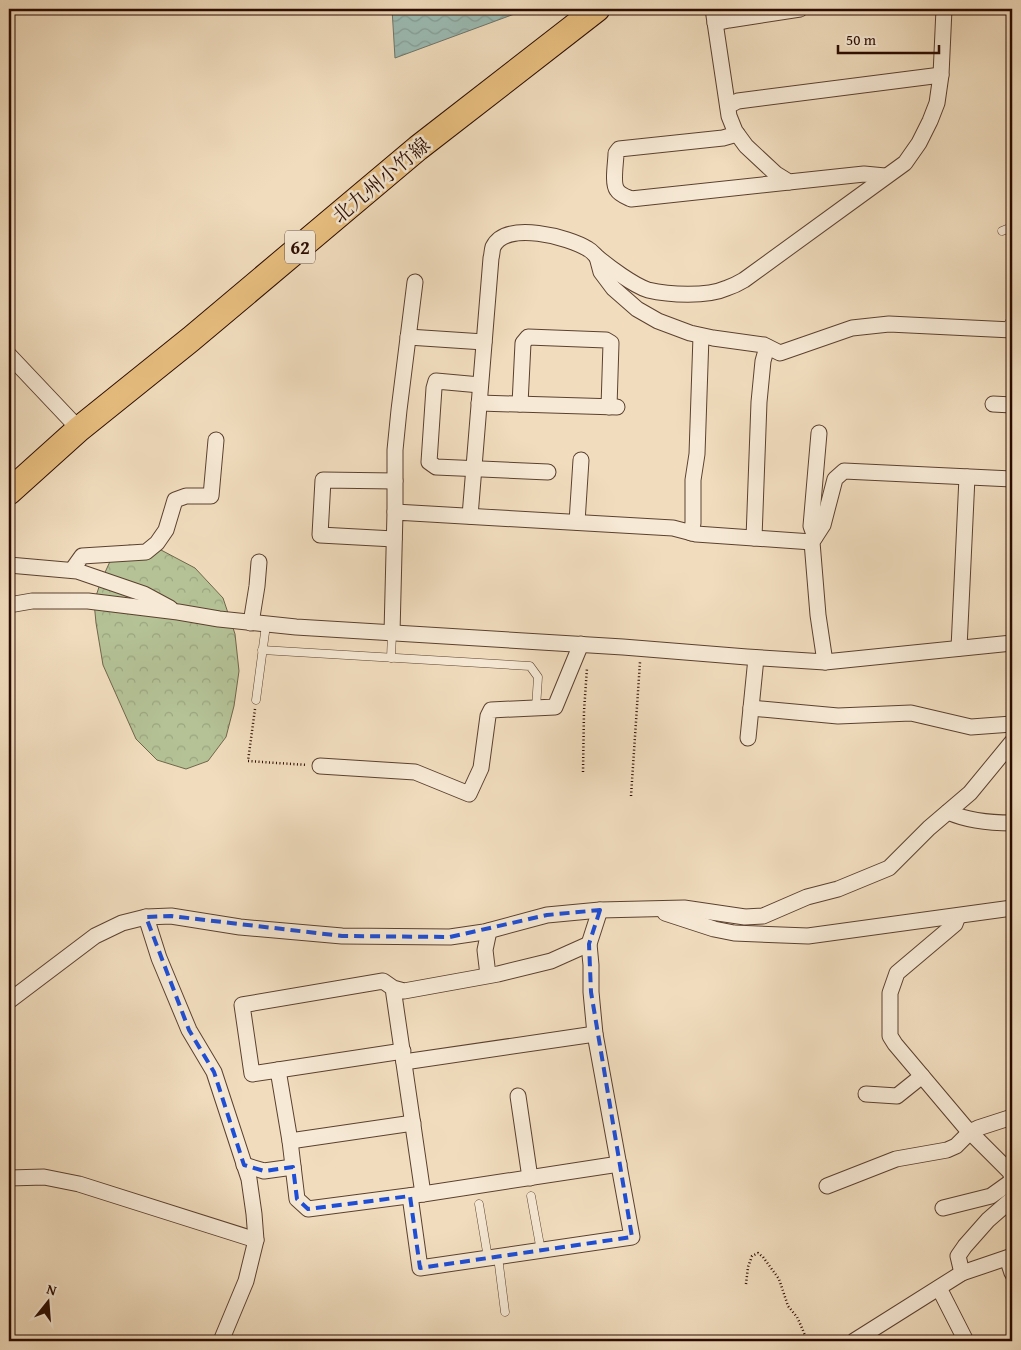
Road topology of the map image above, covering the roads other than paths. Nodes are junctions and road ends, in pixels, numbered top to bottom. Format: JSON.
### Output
{"nodes":[{"id":1,"x":597,"y":9,"type":"edge"},
{"id":2,"x":800,"y":9,"type":"edge"},
{"id":3,"x":944,"y":9,"type":"edge"},
{"id":4,"x":714,"y":16,"type":"edge"},
{"id":5,"x":941,"y":75,"type":"junction"},
{"id":6,"x":728,"y":106,"type":"junction"},
{"id":7,"x":737,"y":134,"type":"junction"},
{"id":8,"x":885,"y":176,"type":"junction"},
{"id":9,"x":789,"y":182,"type":"junction"},
{"id":10,"x":1012,"y":227,"type":"edge"},
{"id":11,"x":1002,"y":231,"type":"dead end"},
{"id":12,"x":597,"y":257,"type":"junction"},
{"id":13,"x":415,"y":282,"type":"dead end"},
{"id":14,"x":1010,"y":326,"type":"edge"},
{"id":15,"x":701,"y":336,"type":"junction"},
{"id":16,"x":408,"y":337,"type":"junction"},
{"id":17,"x":484,"y":342,"type":"junction"},
{"id":18,"x":768,"y":347,"type":"junction"},
{"id":19,"x":9,"y":355,"type":"edge"},
{"id":20,"x":480,"y":385,"type":"junction"},
{"id":21,"x":479,"y":402,"type":"junction"},
{"id":22,"x":520,"y":404,"type":"junction"},
{"id":23,"x":993,"y":404,"type":"dead end"},
{"id":24,"x":1012,"y":405,"type":"edge"},
{"id":25,"x":79,"y":429,"type":"junction"},
{"id":26,"x":819,"y":433,"type":"dead end"},
{"id":27,"x":216,"y":440,"type":"dead end"},
{"id":28,"x":582,"y":460,"type":"dead end"},
{"id":29,"x":474,"y":468,"type":"junction"},
{"id":30,"x":548,"y":472,"type":"dead end"},
{"id":31,"x":967,"y":477,"type":"junction"},
{"id":32,"x":1012,"y":479,"type":"edge"},
{"id":33,"x":395,"y":481,"type":"junction"},
{"id":34,"x":9,"y":492,"type":"edge"},
{"id":35,"x":395,"y":512,"type":"junction"},
{"id":36,"x":470,"y":516,"type":"junction"},
{"id":37,"x":578,"y":522,"type":"junction"},
{"id":38,"x":691,"y":533,"type":"junction"},
{"id":39,"x":754,"y":538,"type":"junction"},
{"id":40,"x":394,"y":539,"type":"junction"},
{"id":41,"x":814,"y":540,"type":"junction"},
{"id":42,"x":259,"y":562,"type":"dead end"},
{"id":43,"x":9,"y":566,"type":"edge"},
{"id":44,"x":72,"y":570,"type":"junction"},
{"id":45,"x":9,"y":605,"type":"edge"},
{"id":46,"x":178,"y":612,"type":"junction"},
{"id":47,"x":258,"y":624,"type":"junction"},
{"id":48,"x":392,"y":633,"type":"junction"},
{"id":49,"x":1012,"y":643,"type":"edge"},
{"id":50,"x":585,"y":644,"type":"junction"},
{"id":51,"x":959,"y":648,"type":"junction"},
{"id":52,"x":262,"y":650,"type":"junction"},
{"id":53,"x":391,"y":658,"type":"junction"},
{"id":54,"x":756,"y":658,"type":"junction"},
{"id":55,"x":825,"y":662,"type":"junction"},
{"id":56,"x":256,"y":700,"type":"road end"},
{"id":57,"x":536,"y":708,"type":"junction"},
{"id":58,"x":751,"y":708,"type":"junction"},
{"id":59,"x":1012,"y":724,"type":"edge"},
{"id":60,"x":748,"y":738,"type":"dead end"},
{"id":61,"x":1012,"y":742,"type":"edge"},
{"id":62,"x":320,"y":766,"type":"road end"},
{"id":63,"x":948,"y":812,"type":"junction"},
{"id":64,"x":1012,"y":823,"type":"edge"},
{"id":65,"x":1012,"y":908,"type":"edge"},
{"id":66,"x":600,"y":910,"type":"junction"},
{"id":67,"x":654,"y":910,"type":"junction"},
{"id":68,"x":958,"y":916,"type":"junction"},
{"id":69,"x":146,"y":917,"type":"junction"},
{"id":70,"x":489,"y":931,"type":"junction"},
{"id":71,"x":589,"y":944,"type":"junction"},
{"id":72,"x":488,"y":976,"type":"junction"},
{"id":73,"x":393,"y":988,"type":"junction"},
{"id":74,"x":9,"y":1001,"type":"edge"},
{"id":75,"x":595,"y":1034,"type":"junction"},
{"id":76,"x":403,"y":1057,"type":"junction"},
{"id":77,"x":278,"y":1070,"type":"junction"},
{"id":78,"x":922,"y":1076,"type":"junction"},
{"id":79,"x":866,"y":1094,"type":"dead end"},
{"id":80,"x":518,"y":1096,"type":"dead end"},
{"id":81,"x":1012,"y":1117,"type":"edge"},
{"id":82,"x":413,"y":1123,"type":"junction"},
{"id":83,"x":970,"y":1132,"type":"junction"},
{"id":84,"x":290,"y":1141,"type":"junction"},
{"id":85,"x":619,"y":1164,"type":"junction"},
{"id":86,"x":244,"y":1165,"type":"junction"},
{"id":87,"x":293,"y":1167,"type":"junction"},
{"id":88,"x":9,"y":1178,"type":"edge"},
{"id":89,"x":530,"y":1178,"type":"junction"},
{"id":90,"x":1012,"y":1179,"type":"edge"},
{"id":91,"x":826,"y":1186,"type":"dead end"},
{"id":92,"x":417,"y":1195,"type":"junction"},
{"id":93,"x":531,"y":1196,"type":"dead end"},
{"id":94,"x":1012,"y":1199,"type":"edge"},
{"id":95,"x":479,"y":1204,"type":"dead end"},
{"id":96,"x":943,"y":1208,"type":"dead end"},
{"id":97,"x":256,"y":1240,"type":"junction"},
{"id":98,"x":541,"y":1251,"type":"junction"},
{"id":99,"x":1009,"y":1257,"type":"edge"},
{"id":100,"x":493,"y":1258,"type":"junction"},
{"id":101,"x":1012,"y":1272,"type":"edge"},
{"id":102,"x":962,"y":1273,"type":"junction"},
{"id":103,"x":939,"y":1288,"type":"junction"},
{"id":104,"x":505,"y":1312,"type":"dead end"},
{"id":105,"x":876,"y":1336,"type":"edge"},
{"id":106,"x":221,"y":1341,"type":"edge"},
{"id":107,"x":854,"y":1341,"type":"edge"},
{"id":108,"x":966,"y":1341,"type":"edge"}],
"edges":[{"from":1,"to":25,"type":"main road","name":"北九州小竹線","number":"62"},
{"from":2,"to":4,"type":"street"},
{"from":3,"to":5,"type":"street"},
{"from":4,"to":6,"type":"street"},
{"from":5,"to":6,"type":"street"},
{"from":5,"to":8,"type":"street"},
{"from":6,"to":7,"type":"street"},
{"from":7,"to":9,"type":"street"},
{"from":7,"to":9,"type":"street"},
{"from":8,"to":9,"type":"street"},
{"from":8,"to":12,"type":"street"},
{"from":10,"to":11,"type":"lane"},
{"from":12,"to":15,"type":"street"},
{"from":12,"to":17,"type":"street"},
{"from":13,"to":16,"type":"street"},
{"from":14,"to":18,"type":"street"},
{"from":15,"to":18,"type":"street"},
{"from":15,"to":38,"type":"street"},
{"from":16,"to":17,"type":"street"},
{"from":16,"to":33,"type":"street"},
{"from":17,"to":20,"type":"street"},
{"from":18,"to":39,"type":"street"},
{"from":19,"to":25,"type":"street"},
{"from":20,"to":21,"type":"street"},
{"from":20,"to":29,"type":"street"},
{"from":21,"to":22,"type":"street"},
{"from":21,"to":29,"type":"street"},
{"from":22,"to":22,"type":"street"},
{"from":23,"to":24,"type":"street"},
{"from":25,"to":34,"type":"main road","name":"北九州小竹線","number":"62"},
{"from":26,"to":41,"type":"street"},
{"from":27,"to":44,"type":"street"},
{"from":28,"to":37,"type":"street"},
{"from":29,"to":30,"type":"street"},
{"from":29,"to":36,"type":"street"},
{"from":31,"to":32,"type":"street"},
{"from":31,"to":41,"type":"street"},
{"from":31,"to":51,"type":"street"},
{"from":33,"to":35,"type":"street"},
{"from":33,"to":40,"type":"street"},
{"from":35,"to":36,"type":"street"},
{"from":35,"to":40,"type":"street"},
{"from":36,"to":37,"type":"street"},
{"from":37,"to":38,"type":"street"},
{"from":38,"to":39,"type":"street"},
{"from":39,"to":41,"type":"street"},
{"from":40,"to":48,"type":"street"},
{"from":41,"to":55,"type":"street"},
{"from":42,"to":47,"type":"street"},
{"from":43,"to":44,"type":"street"},
{"from":44,"to":46,"type":"street"},
{"from":45,"to":46,"type":"street"},
{"from":46,"to":47,"type":"street"},
{"from":47,"to":48,"type":"street"},
{"from":47,"to":52,"type":"lane"},
{"from":48,"to":50,"type":"street"},
{"from":48,"to":53,"type":"lane"},
{"from":49,"to":51,"type":"street"},
{"from":50,"to":54,"type":"street"},
{"from":50,"to":57,"type":"street"},
{"from":51,"to":55,"type":"street"},
{"from":52,"to":53,"type":"lane"},
{"from":52,"to":56,"type":"lane"},
{"from":53,"to":57,"type":"lane"},
{"from":54,"to":55,"type":"street"},
{"from":54,"to":58,"type":"street"},
{"from":57,"to":62,"type":"street"},
{"from":58,"to":59,"type":"street"},
{"from":58,"to":60,"type":"street"},
{"from":61,"to":63,"type":"street"},
{"from":63,"to":64,"type":"street"},
{"from":63,"to":67,"type":"street"},
{"from":65,"to":68,"type":"street"},
{"from":66,"to":67,"type":"street"},
{"from":66,"to":70,"type":"street"},
{"from":66,"to":71,"type":"street"},
{"from":67,"to":68,"type":"street"},
{"from":68,"to":78,"type":"street"},
{"from":69,"to":70,"type":"street"},
{"from":69,"to":74,"type":"street"},
{"from":69,"to":86,"type":"street"},
{"from":70,"to":72,"type":"street"},
{"from":71,"to":72,"type":"street"},
{"from":71,"to":75,"type":"street"},
{"from":72,"to":73,"type":"street"},
{"from":73,"to":76,"type":"street"},
{"from":73,"to":77,"type":"street"},
{"from":75,"to":76,"type":"street"},
{"from":75,"to":85,"type":"street"},
{"from":76,"to":77,"type":"street"},
{"from":76,"to":82,"type":"street"},
{"from":77,"to":84,"type":"street"},
{"from":78,"to":79,"type":"street"},
{"from":78,"to":83,"type":"street"},
{"from":80,"to":89,"type":"street"},
{"from":81,"to":83,"type":"street"},
{"from":82,"to":84,"type":"street"},
{"from":82,"to":92,"type":"street"},
{"from":83,"to":90,"type":"street"},
{"from":83,"to":91,"type":"street"},
{"from":84,"to":87,"type":"street"},
{"from":85,"to":89,"type":"street"},
{"from":85,"to":98,"type":"street"},
{"from":86,"to":87,"type":"street"},
{"from":86,"to":97,"type":"street"},
{"from":87,"to":92,"type":"street"},
{"from":88,"to":97,"type":"street"},
{"from":89,"to":92,"type":"street"},
{"from":90,"to":96,"type":"street"},
{"from":92,"to":100,"type":"street"},
{"from":93,"to":98,"type":"lane"},
{"from":94,"to":102,"type":"street"},
{"from":95,"to":100,"type":"lane"},
{"from":97,"to":106,"type":"street"},
{"from":98,"to":100,"type":"street"},
{"from":99,"to":101,"type":"street"},
{"from":99,"to":102,"type":"street"},
{"from":100,"to":104,"type":"lane"},
{"from":102,"to":103,"type":"street"},
{"from":103,"to":105,"type":"street"},
{"from":103,"to":108,"type":"street"},
{"from":105,"to":107,"type":"street"}]}
